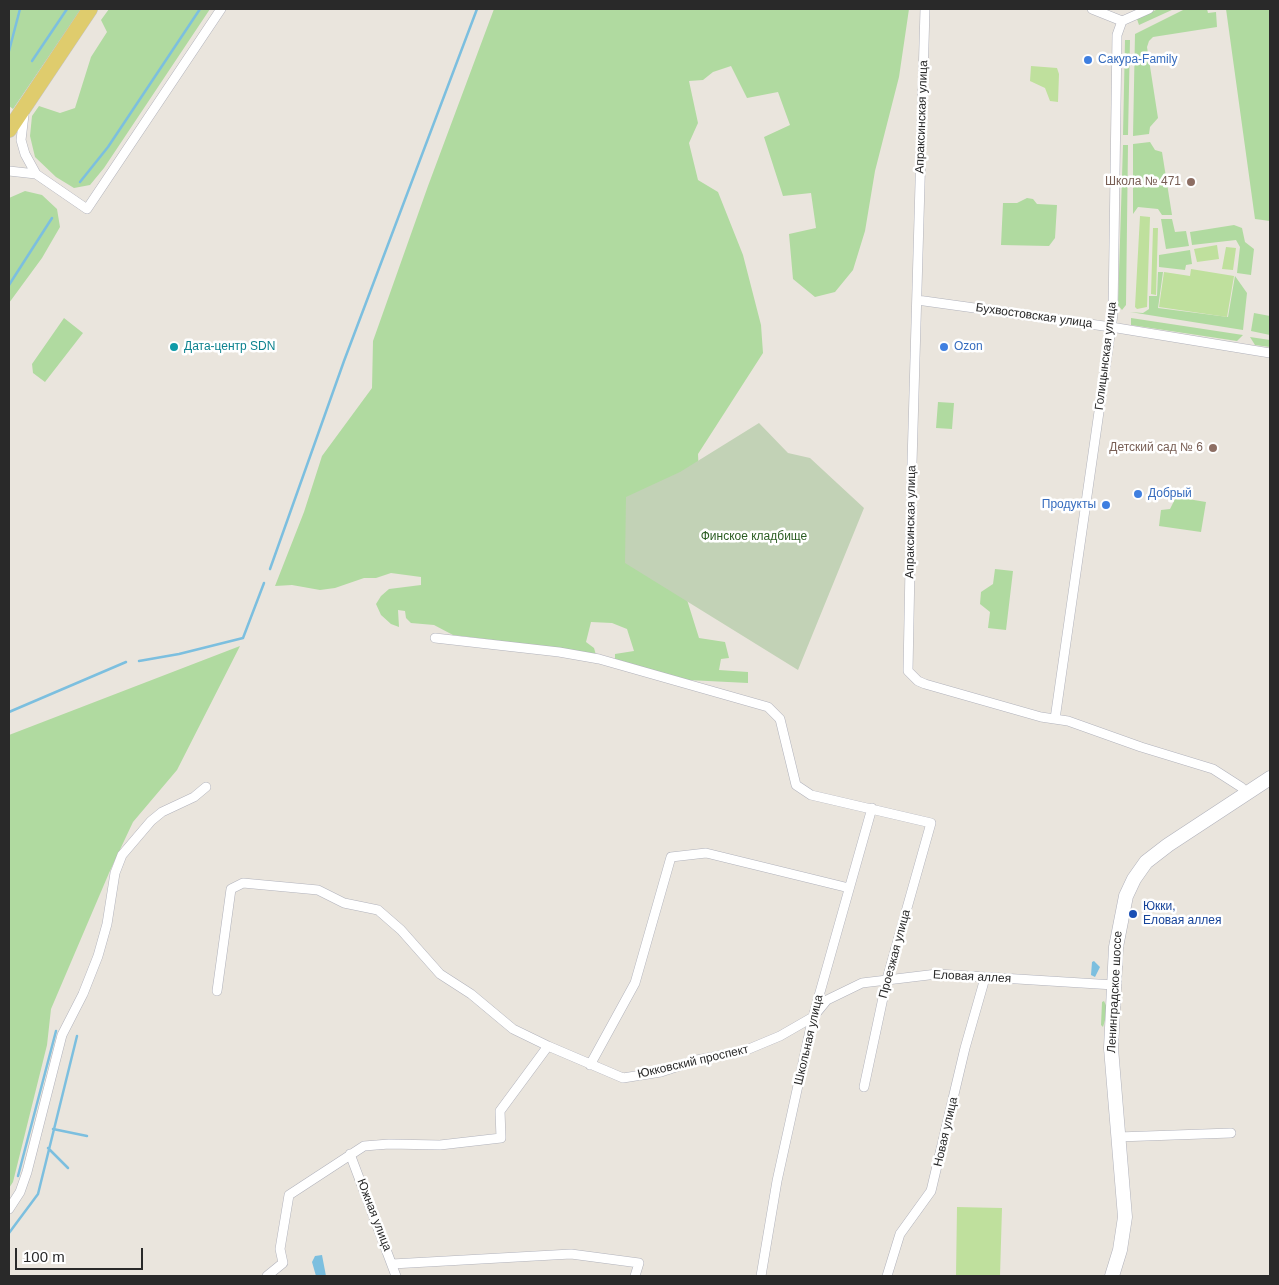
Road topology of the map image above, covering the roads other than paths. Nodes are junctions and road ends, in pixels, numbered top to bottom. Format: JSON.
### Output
{"nodes":[{"id":1,"x":90,"y":9,"type":"edge"},
{"id":2,"x":221,"y":9,"type":"edge"},
{"id":3,"x":925,"y":9,"type":"edge"},
{"id":4,"x":1092,"y":9,"type":"edge"},
{"id":5,"x":1149,"y":9,"type":"edge"},
{"id":6,"x":1122,"y":21,"type":"junction"},
{"id":7,"x":29,"y":100,"type":"junction"},
{"id":8,"x":9,"y":130,"type":"edge"},
{"id":9,"x":9,"y":170,"type":"edge"},
{"id":10,"x":36,"y":174,"type":"junction"},
{"id":11,"x":917,"y":300,"type":"junction"},
{"id":12,"x":1111,"y":327,"type":"junction"},
{"id":13,"x":1270,"y":353,"type":"edge"},
{"id":14,"x":434,"y":638,"type":"dead end"},
{"id":15,"x":1055,"y":719,"type":"junction"},
{"id":16,"x":1270,"y":778,"type":"edge"},
{"id":17,"x":206,"y":787,"type":"dead end"},
{"id":18,"x":1247,"y":793,"type":"junction"},
{"id":19,"x":872,"y":808,"type":"junction"},
{"id":20,"x":849,"y":888,"type":"junction"},
{"id":21,"x":985,"y":978,"type":"junction"},
{"id":22,"x":887,"y":979,"type":"junction"},
{"id":23,"x":1114,"y":985,"type":"junction"},
{"id":24,"x":216,"y":991,"type":"dead end"},
{"id":25,"x":813,"y":1017,"type":"junction"},
{"id":26,"x":548,"y":1046,"type":"junction"},
{"id":27,"x":590,"y":1064,"type":"junction"},
{"id":28,"x":864,"y":1087,"type":"dead end"},
{"id":29,"x":1231,"y":1133,"type":"dead end"},
{"id":30,"x":1118,"y":1136,"type":"junction"},
{"id":31,"x":350,"y":1154,"type":"junction"},
{"id":32,"x":9,"y":1209,"type":"edge"},
{"id":33,"x":392,"y":1264,"type":"junction"},
{"id":34,"x":267,"y":1276,"type":"edge"},
{"id":35,"x":396,"y":1276,"type":"edge"},
{"id":36,"x":635,"y":1276,"type":"edge"},
{"id":37,"x":761,"y":1276,"type":"edge"},
{"id":38,"x":887,"y":1276,"type":"edge"},
{"id":39,"x":1112,"y":1276,"type":"edge"}],
"edges":[{"from":1,"to":7,"type":"main road"},
{"from":2,"to":10,"type":"street"},
{"from":3,"to":11,"type":"street","name":"Апраксинская улица"},
{"from":4,"to":6,"type":"street"},
{"from":5,"to":6,"type":"street"},
{"from":6,"to":12,"type":"street","name":"Голицынская улица"},
{"from":7,"to":8,"type":"main road"},
{"from":7,"to":10,"type":"street"},
{"from":9,"to":10,"type":"street"},
{"from":11,"to":12,"type":"street","name":"Бухвостовская улица"},
{"from":11,"to":15,"type":"street","name":"Апраксинская улица"},
{"from":12,"to":13,"type":"street","name":"Бухвостовская улица"},
{"from":12,"to":15,"type":"street","name":"Голицынская улица"},
{"from":14,"to":19,"type":"street"},
{"from":15,"to":18,"type":"street","name":"Апраксинская улица"},
{"from":16,"to":18,"type":"main road","name":"Ленинградское шоссе"},
{"from":17,"to":32,"type":"street"},
{"from":18,"to":23,"type":"main road","name":"Ленинградское шоссе"},
{"from":19,"to":20,"type":"street","name":"Школьная улица"},
{"from":19,"to":22,"type":"street","name":"Проезжая улица"},
{"from":20,"to":25,"type":"street","name":"Школьная улица"},
{"from":20,"to":27,"type":"street"},
{"from":21,"to":22,"type":"street","name":"Еловая аллея"},
{"from":21,"to":23,"type":"street","name":"Еловая аллея"},
{"from":21,"to":38,"type":"street","name":"Новая улица"},
{"from":22,"to":25,"type":"street","name":"Еловая аллея"},
{"from":22,"to":28,"type":"street","name":"Проезжая улица"},
{"from":23,"to":30,"type":"main road","name":"Ленинградское шоссе"},
{"from":24,"to":26,"type":"street","name":"Юкковский проспект"},
{"from":25,"to":27,"type":"street","name":"Юкковский проспект"},
{"from":25,"to":37,"type":"street","name":"Школьная улица"},
{"from":26,"to":27,"type":"street","name":"Юкковский проспект"},
{"from":26,"to":31,"type":"street"},
{"from":29,"to":30,"type":"street"},
{"from":30,"to":39,"type":"main road","name":"Ленинградское шоссе"},
{"from":31,"to":33,"type":"street","name":"Южная улица"},
{"from":31,"to":34,"type":"street"},
{"from":33,"to":35,"type":"street","name":"Южная улица"},
{"from":33,"to":36,"type":"street"}]}
